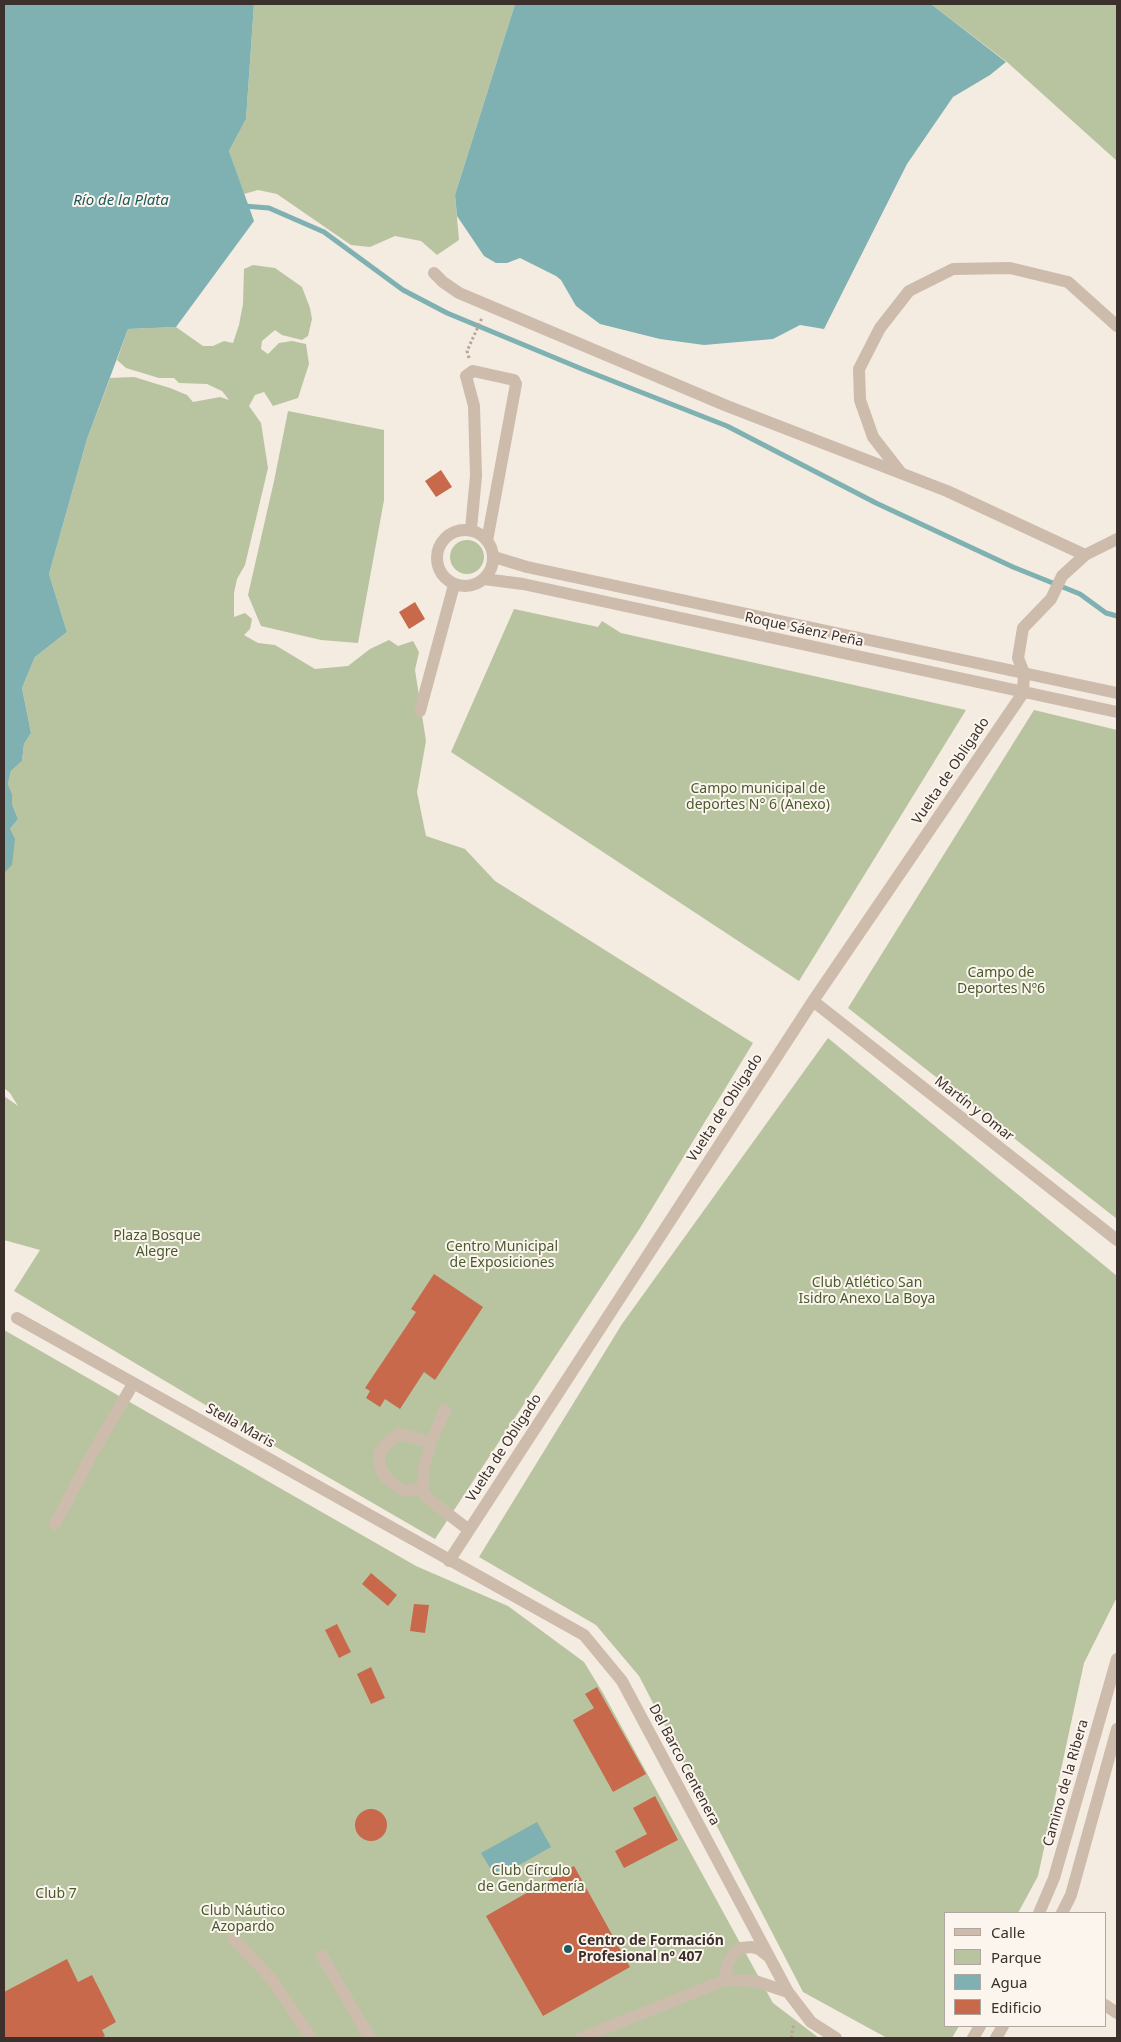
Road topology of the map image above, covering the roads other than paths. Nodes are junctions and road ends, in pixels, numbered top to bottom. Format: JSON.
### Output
{"nodes":[{"id":1,"x":434,"y":273,"type":"dead end"},
{"id":2,"x":1117,"y":326,"type":"edge"},
{"id":3,"x":901,"y":473,"type":"junction"},
{"id":4,"x":471,"y":529,"type":"junction"},
{"id":5,"x":1117,"y":539,"type":"edge"},
{"id":6,"x":487,"y":541,"type":"junction"},
{"id":7,"x":1085,"y":555,"type":"junction"},
{"id":8,"x":494,"y":557,"type":"junction"},
{"id":9,"x":484,"y":579,"type":"junction"},
{"id":10,"x":454,"y":584,"type":"junction"},
{"id":11,"x":1024,"y":673,"type":"junction"},
{"id":12,"x":1023,"y":693,"type":"junction"},
{"id":13,"x":1117,"y":693,"type":"edge"},
{"id":14,"x":420,"y":711,"type":"dead end"},
{"id":15,"x":1117,"y":712,"type":"edge"},
{"id":16,"x":813,"y":1001,"type":"junction"},
{"id":17,"x":1117,"y":1240,"type":"edge"},
{"id":18,"x":17,"y":1318,"type":"dead end"},
{"id":19,"x":133,"y":1384,"type":"junction"},
{"id":20,"x":445,"y":1410,"type":"dead end"},
{"id":21,"x":431,"y":1442,"type":"junction"},
{"id":22,"x":423,"y":1489,"type":"junction"},
{"id":23,"x":55,"y":1524,"type":"dead end"},
{"id":24,"x":469,"y":1530,"type":"junction"},
{"id":25,"x":449,"y":1560,"type":"junction"},
{"id":26,"x":1117,"y":1661,"type":"edge"},
{"id":27,"x":1117,"y":1729,"type":"edge"},
{"id":28,"x":1039,"y":1912,"type":"edge"},
{"id":29,"x":1062,"y":1912,"type":"edge"},
{"id":30,"x":233,"y":1938,"type":"dead end"},
{"id":31,"x":322,"y":1956,"type":"dead end"},
{"id":32,"x":769,"y":1956,"type":"junction"},
{"id":33,"x":725,"y":1980,"type":"junction"},
{"id":34,"x":788,"y":1992,"type":"junction"},
{"id":35,"x":1106,"y":2006,"type":"edge"},
{"id":36,"x":1117,"y":2013,"type":"edge"},
{"id":37,"x":979,"y":2027,"type":"edge"},
{"id":38,"x":1002,"y":2027,"type":"edge"},
{"id":39,"x":312,"y":2038,"type":"edge"},
{"id":40,"x":370,"y":2038,"type":"edge"},
{"id":41,"x":583,"y":2038,"type":"edge"},
{"id":42,"x":836,"y":2038,"type":"edge"},
{"id":43,"x":973,"y":2038,"type":"edge"},
{"id":44,"x":996,"y":2038,"type":"edge"}],
"edges":[{"from":1,"to":3,"type":"street"},
{"from":2,"to":3,"type":"street"},
{"from":3,"to":7,"type":"street"},
{"from":4,"to":6,"type":"street"},
{"from":4,"to":6,"type":"street"},
{"from":4,"to":10,"type":"street"},
{"from":5,"to":7,"type":"street"},
{"from":6,"to":8,"type":"street"},
{"from":7,"to":11,"type":"street"},
{"from":8,"to":9,"type":"street"},
{"from":8,"to":11,"type":"street","name":"Roque Sáenz Peña"},
{"from":9,"to":10,"type":"street","name":"Roque Sáenz Peña"},
{"from":9,"to":12,"type":"street","name":"Roque Sáenz Peña"},
{"from":10,"to":14,"type":"street"},
{"from":11,"to":12,"type":"street"},
{"from":11,"to":13,"type":"street","name":"Roque Sáenz Peña"},
{"from":12,"to":15,"type":"street","name":"Roque Sáenz Peña"},
{"from":12,"to":16,"type":"street","name":"Vuelta de Obligado"},
{"from":16,"to":17,"type":"street","name":"Martín y Omar"},
{"from":16,"to":24,"type":"street","name":"Vuelta de Obligado"},
{"from":18,"to":19,"type":"street","name":"Stella Maris"},
{"from":19,"to":23,"type":"street"},
{"from":19,"to":25,"type":"street","name":"Stella Maris"},
{"from":20,"to":21,"type":"street"},
{"from":21,"to":22,"type":"street"},
{"from":21,"to":22,"type":"street"},
{"from":22,"to":24,"type":"street"},
{"from":24,"to":25,"type":"street","name":"Vuelta de Obligado"},
{"from":25,"to":32,"type":"street","name":"Del Barco Centenera"},
{"from":26,"to":28,"type":"street","name":"Camino de la Ribera"},
{"from":27,"to":29,"type":"street"},
{"from":30,"to":39,"type":"street"},
{"from":31,"to":40,"type":"street"},
{"from":32,"to":33,"type":"street"},
{"from":32,"to":34,"type":"street","name":"Del Barco Centenera"},
{"from":33,"to":34,"type":"street"},
{"from":33,"to":41,"type":"street"},
{"from":34,"to":42,"type":"street","name":"Del Barco Centenera"},
{"from":35,"to":36,"type":"street"},
{"from":37,"to":43,"type":"street"},
{"from":38,"to":44,"type":"street"}]}
